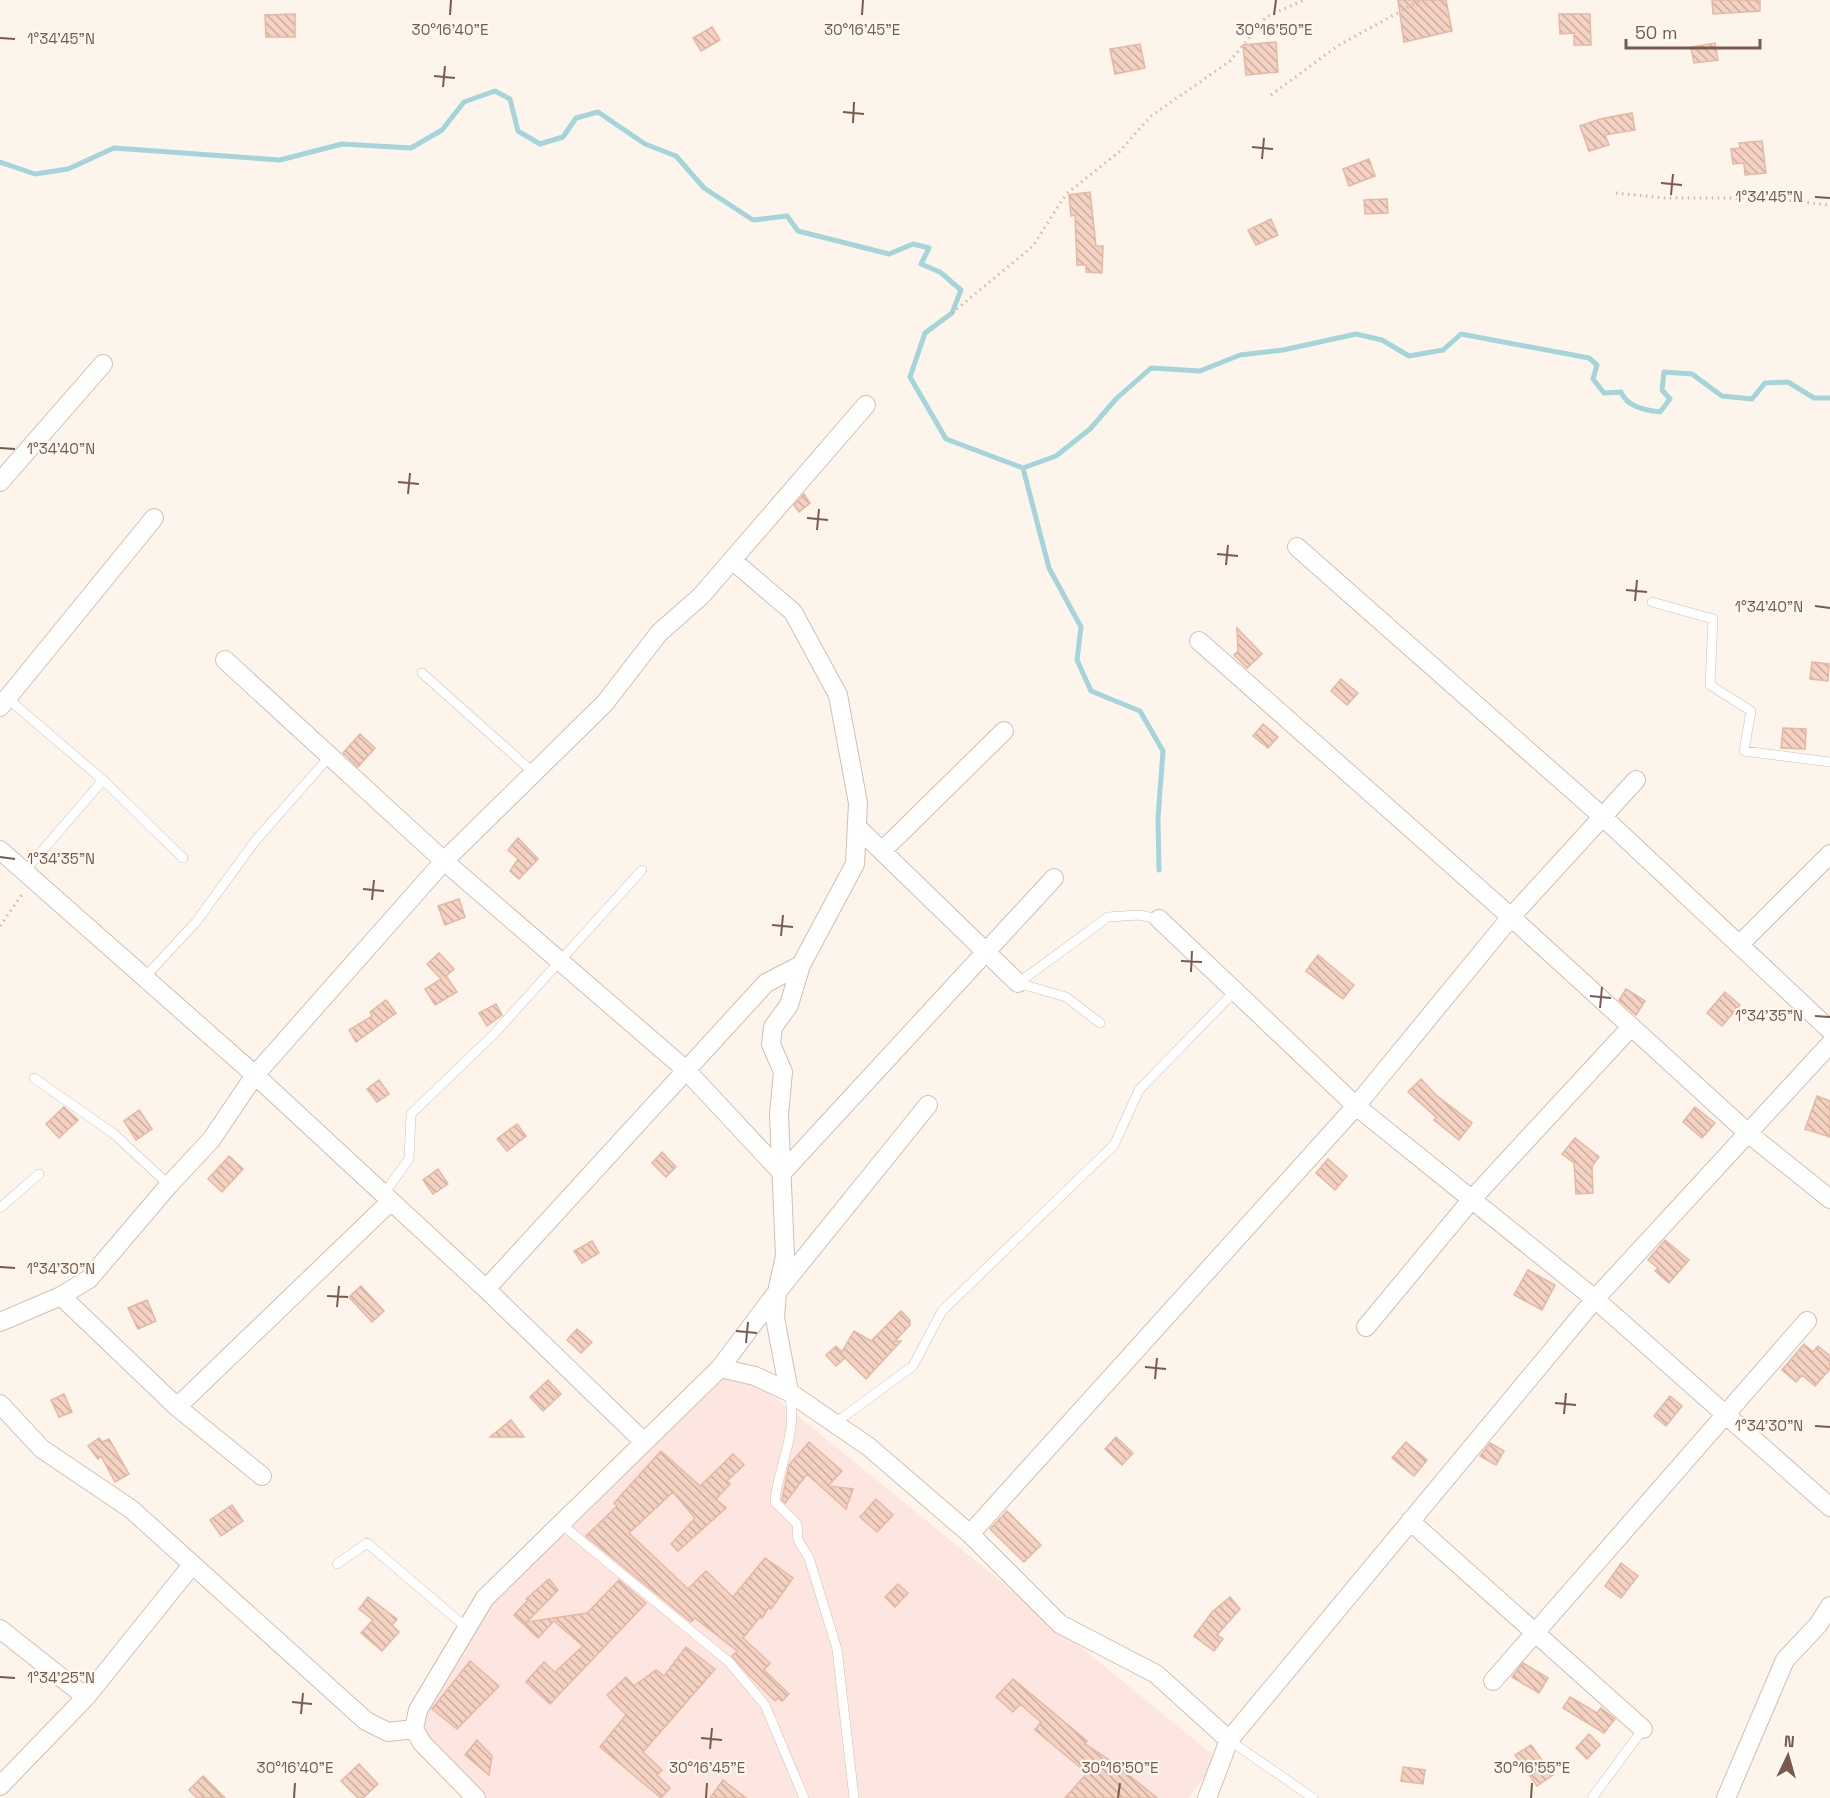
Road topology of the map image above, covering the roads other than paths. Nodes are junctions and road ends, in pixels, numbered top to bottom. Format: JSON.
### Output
{"nodes":[{"id":1,"x":102,"y":364,"type":"dead end"},
{"id":2,"x":866,"y":405,"type":"dead end"},
{"id":3,"x":0,"y":482,"type":"edge"},
{"id":4,"x":154,"y":518,"type":"dead end"},
{"id":5,"x":1297,"y":548,"type":"dead end"},
{"id":6,"x":732,"y":560,"type":"junction"},
{"id":7,"x":1652,"y":602,"type":"dead end"},
{"id":8,"x":1199,"y":641,"type":"dead end"},
{"id":9,"x":225,"y":660,"type":"dead end"},
{"id":10,"x":422,"y":673,"type":"dead end"},
{"id":11,"x":3,"y":702,"type":"edge"},
{"id":12,"x":1004,"y":731,"type":"dead end"},
{"id":13,"x":330,"y":756,"type":"junction"},
{"id":14,"x":1830,"y":762,"type":"edge"},
{"id":15,"x":534,"y":773,"type":"junction"},
{"id":16,"x":103,"y":780,"type":"junction"},
{"id":17,"x":1636,"y":780,"type":"dead end"},
{"id":18,"x":1603,"y":817,"type":"junction"},
{"id":19,"x":857,"y":827,"type":"junction"},
{"id":20,"x":0,"y":850,"type":"edge"},
{"id":21,"x":882,"y":851,"type":"junction"},
{"id":22,"x":1830,"y":854,"type":"edge"},
{"id":23,"x":183,"y":858,"type":"dead end"},
{"id":24,"x":444,"y":861,"type":"junction"},
{"id":25,"x":642,"y":870,"type":"dead end"},
{"id":26,"x":25,"y":874,"type":"junction"},
{"id":27,"x":1054,"y":878,"type":"dead end"},
{"id":28,"x":1510,"y":916,"type":"junction"},
{"id":29,"x":1159,"y":919,"type":"joint"},
{"id":30,"x":1739,"y":945,"type":"junction"},
{"id":31,"x":985,"y":953,"type":"junction"},
{"id":32,"x":561,"y":961,"type":"junction"},
{"id":33,"x":801,"y":964,"type":"junction"},
{"id":34,"x":144,"y":978,"type":"junction"},
{"id":35,"x":1018,"y":983,"type":"junction"},
{"id":36,"x":1236,"y":990,"type":"junction"},
{"id":37,"x":1100,"y":1023,"type":"dead end"},
{"id":38,"x":1631,"y":1027,"type":"junction"},
{"id":39,"x":1830,"y":1030,"type":"edge"},
{"id":40,"x":1830,"y":1044,"type":"edge"},
{"id":41,"x":686,"y":1070,"type":"junction"},
{"id":42,"x":255,"y":1075,"type":"junction"},
{"id":43,"x":34,"y":1078,"type":"dead end"},
{"id":44,"x":928,"y":1105,"type":"dead end"},
{"id":45,"x":1356,"y":1106,"type":"junction"},
{"id":46,"x":1749,"y":1134,"type":"junction"},
{"id":47,"x":782,"y":1173,"type":"junction"},
{"id":48,"x":39,"y":1174,"type":"dead end"},
{"id":49,"x":169,"y":1185,"type":"junction"},
{"id":50,"x":387,"y":1198,"type":"junction"},
{"id":51,"x":1472,"y":1199,"type":"junction"},
{"id":52,"x":1830,"y":1199,"type":"edge"},
{"id":53,"x":0,"y":1208,"type":"edge"},
{"id":54,"x":486,"y":1289,"type":"junction"},
{"id":55,"x":777,"y":1292,"type":"junction"},
{"id":56,"x":61,"y":1296,"type":"junction"},
{"id":57,"x":1595,"y":1299,"type":"junction"},
{"id":58,"x":1807,"y":1321,"type":"dead end"},
{"id":59,"x":0,"y":1322,"type":"edge"},
{"id":60,"x":1366,"y":1328,"type":"dead end"},
{"id":61,"x":720,"y":1368,"type":"junction"},
{"id":62,"x":789,"y":1392,"type":"junction"},
{"id":63,"x":0,"y":1404,"type":"edge"},
{"id":64,"x":177,"y":1407,"type":"junction"},
{"id":65,"x":1725,"y":1414,"type":"junction"},
{"id":66,"x":835,"y":1423,"type":"junction"},
{"id":67,"x":644,"y":1442,"type":"junction"},
{"id":68,"x":262,"y":1476,"type":"dead end"},
{"id":69,"x":1830,"y":1507,"type":"edge"},
{"id":70,"x":1410,"y":1521,"type":"junction"},
{"id":71,"x":561,"y":1524,"type":"junction"},
{"id":72,"x":970,"y":1534,"type":"junction"},
{"id":73,"x":337,"y":1564,"type":"dead end"},
{"id":74,"x":192,"y":1565,"type":"junction"},
{"id":75,"x":1830,"y":1606,"type":"edge"},
{"id":76,"x":467,"y":1628,"type":"junction"},
{"id":77,"x":0,"y":1629,"type":"edge"},
{"id":78,"x":1534,"y":1634,"type":"junction"},
{"id":79,"x":1493,"y":1681,"type":"dead end"},
{"id":80,"x":86,"y":1697,"type":"junction"},
{"id":81,"x":414,"y":1729,"type":"junction"},
{"id":82,"x":1643,"y":1729,"type":"joint"},
{"id":83,"x":1229,"y":1740,"type":"junction"},
{"id":84,"x":0,"y":1786,"type":"edge"},
{"id":85,"x":476,"y":1798,"type":"edge"},
{"id":86,"x":804,"y":1798,"type":"edge"},
{"id":87,"x":854,"y":1798,"type":"edge"},
{"id":88,"x":1207,"y":1798,"type":"edge"},
{"id":89,"x":1313,"y":1798,"type":"edge"},
{"id":90,"x":1592,"y":1798,"type":"edge"},
{"id":91,"x":1726,"y":1798,"type":"edge"}],
"edges":[{"from":1,"to":3,"type":"street"},
{"from":2,"to":6,"type":"street"},
{"from":4,"to":11,"type":"street"},
{"from":5,"to":18,"type":"street"},
{"from":6,"to":15,"type":"street"},
{"from":6,"to":19,"type":"street"},
{"from":7,"to":14,"type":"lane"},
{"from":8,"to":28,"type":"street"},
{"from":9,"to":13,"type":"street"},
{"from":10,"to":15,"type":"lane"},
{"from":11,"to":16,"type":"lane"},
{"from":12,"to":21,"type":"street"},
{"from":13,"to":24,"type":"street"},
{"from":13,"to":34,"type":"lane"},
{"from":15,"to":24,"type":"street"},
{"from":16,"to":23,"type":"lane"},
{"from":16,"to":26,"type":"lane"},
{"from":17,"to":18,"type":"street"},
{"from":18,"to":28,"type":"street"},
{"from":18,"to":30,"type":"street"},
{"from":19,"to":21,"type":"street"},
{"from":19,"to":33,"type":"street"},
{"from":20,"to":26,"type":"street"},
{"from":21,"to":31,"type":"street"},
{"from":22,"to":30,"type":"street"},
{"from":24,"to":32,"type":"street"},
{"from":24,"to":42,"type":"street"},
{"from":25,"to":32,"type":"lane"},
{"from":26,"to":34,"type":"street"},
{"from":27,"to":31,"type":"street"},
{"from":28,"to":38,"type":"street"},
{"from":28,"to":45,"type":"street"},
{"from":29,"to":35,"type":"lane"},
{"from":29,"to":36,"type":"street"},
{"from":30,"to":39,"type":"street"},
{"from":31,"to":35,"type":"street"},
{"from":31,"to":47,"type":"street"},
{"from":32,"to":41,"type":"street"},
{"from":32,"to":50,"type":"lane"},
{"from":33,"to":41,"type":"street"},
{"from":33,"to":47,"type":"street"},
{"from":34,"to":42,"type":"street"},
{"from":35,"to":37,"type":"lane"},
{"from":36,"to":45,"type":"street"},
{"from":36,"to":66,"type":"lane"},
{"from":38,"to":46,"type":"street"},
{"from":38,"to":51,"type":"street"},
{"from":40,"to":46,"type":"street"},
{"from":41,"to":47,"type":"street"},
{"from":41,"to":54,"type":"street"},
{"from":42,"to":49,"type":"street"},
{"from":42,"to":50,"type":"street"},
{"from":43,"to":49,"type":"lane"},
{"from":44,"to":55,"type":"street"},
{"from":45,"to":51,"type":"street"},
{"from":45,"to":72,"type":"street"},
{"from":46,"to":52,"type":"street"},
{"from":46,"to":57,"type":"street"},
{"from":47,"to":55,"type":"street"},
{"from":48,"to":53,"type":"lane"},
{"from":49,"to":56,"type":"street"},
{"from":50,"to":54,"type":"street"},
{"from":50,"to":64,"type":"street"},
{"from":51,"to":57,"type":"street"},
{"from":51,"to":60,"type":"street"},
{"from":54,"to":67,"type":"street"},
{"from":55,"to":61,"type":"street"},
{"from":55,"to":62,"type":"street"},
{"from":56,"to":59,"type":"street"},
{"from":56,"to":64,"type":"street"},
{"from":57,"to":65,"type":"street"},
{"from":57,"to":70,"type":"street"},
{"from":58,"to":65,"type":"street"},
{"from":61,"to":62,"type":"street"},
{"from":61,"to":67,"type":"street"},
{"from":62,"to":66,"type":"street"},
{"from":62,"to":87,"type":"lane"},
{"from":63,"to":74,"type":"street"},
{"from":64,"to":68,"type":"street"},
{"from":65,"to":69,"type":"street"},
{"from":65,"to":78,"type":"street"},
{"from":66,"to":72,"type":"street"},
{"from":67,"to":71,"type":"street"},
{"from":70,"to":78,"type":"street"},
{"from":70,"to":83,"type":"street"},
{"from":71,"to":76,"type":"street"},
{"from":71,"to":86,"type":"lane"},
{"from":72,"to":83,"type":"street"},
{"from":73,"to":76,"type":"lane"},
{"from":74,"to":80,"type":"street"},
{"from":74,"to":81,"type":"street"},
{"from":75,"to":91,"type":"street"},
{"from":76,"to":81,"type":"street"},
{"from":77,"to":80,"type":"street"},
{"from":78,"to":79,"type":"street"},
{"from":78,"to":82,"type":"street"},
{"from":80,"to":84,"type":"street"},
{"from":81,"to":85,"type":"street"},
{"from":82,"to":90,"type":"lane"},
{"from":83,"to":88,"type":"street"},
{"from":83,"to":89,"type":"lane"}]}
